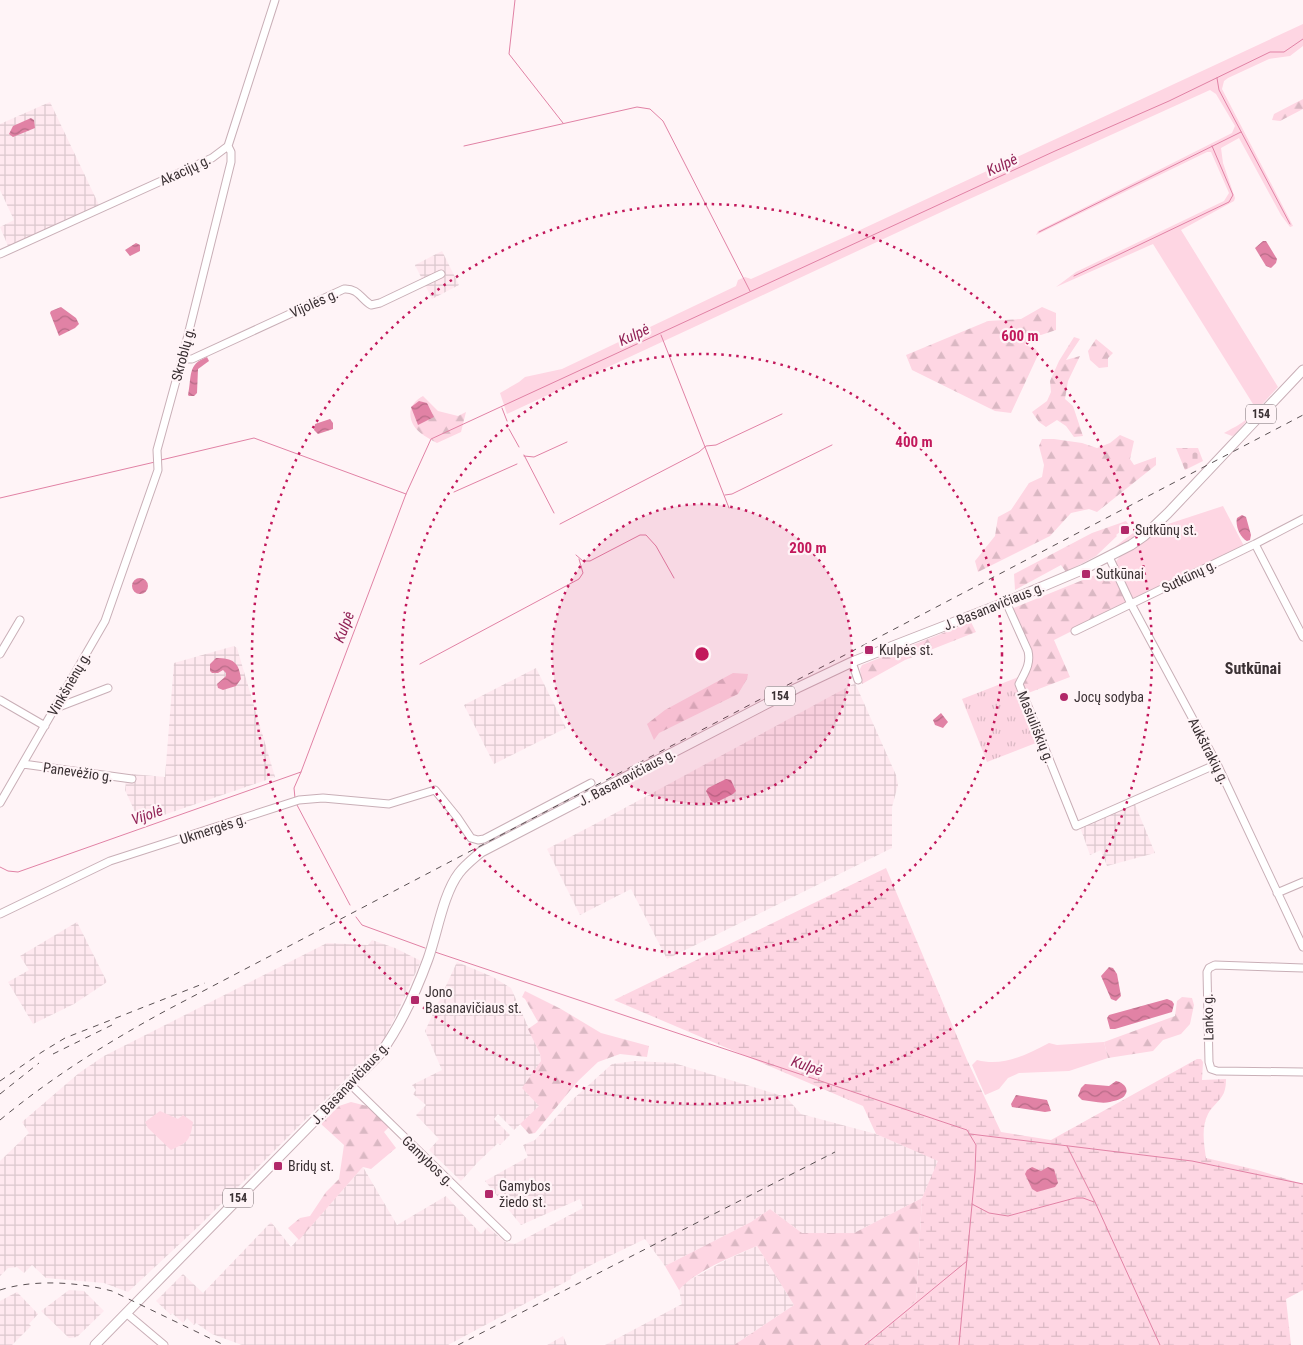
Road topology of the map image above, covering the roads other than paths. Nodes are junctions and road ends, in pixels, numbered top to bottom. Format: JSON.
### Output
{"nodes":[{"id":1,"x":275,"y":0,"type":"edge"},
{"id":2,"x":228,"y":146,"type":"junction"},
{"id":3,"x":0,"y":254,"type":"edge"},
{"id":4,"x":441,"y":274,"type":"dead end"},
{"id":5,"x":182,"y":359,"type":"junction"},
{"id":6,"x":1303,"y":370,"type":"edge"},
{"id":7,"x":1303,"y":519,"type":"edge"},
{"id":8,"x":1255,"y":544,"type":"junction"},
{"id":9,"x":1109,"y":557,"type":"junction"},
{"id":10,"x":126,"y":560,"type":"joint"},
{"id":11,"x":1006,"y":602,"type":"junction"},
{"id":12,"x":1131,"y":604,"type":"junction"},
{"id":13,"x":20,"y":620,"type":"dead end"},
{"id":14,"x":1075,"y":631,"type":"dead end"},
{"id":15,"x":1303,"y":637,"type":"edge"},
{"id":16,"x":0,"y":654,"type":"edge"},
{"id":17,"x":852,"y":662,"type":"junction"},
{"id":18,"x":858,"y":680,"type":"dead end"},
{"id":19,"x":108,"y":688,"type":"dead end"},
{"id":20,"x":0,"y":700,"type":"edge"},
{"id":21,"x":55,"y":708,"type":"junction"},
{"id":22,"x":45,"y":726,"type":"junction"},
{"id":23,"x":23,"y":764,"type":"junction"},
{"id":24,"x":1217,"y":764,"type":"junction"},
{"id":25,"x":132,"y":779,"type":"dead end"},
{"id":26,"x":591,"y":782,"type":"dead end"},
{"id":27,"x":0,"y":803,"type":"edge"},
{"id":28,"x":1303,"y":882,"type":"edge"},
{"id":29,"x":1277,"y":892,"type":"junction"},
{"id":30,"x":0,"y":914,"type":"edge"},
{"id":31,"x":1303,"y":947,"type":"edge"},
{"id":32,"x":1303,"y":968,"type":"edge"},
{"id":33,"x":1303,"y":1072,"type":"edge"},
{"id":34,"x":350,"y":1084,"type":"junction"},
{"id":35,"x":507,"y":1237,"type":"dead end"},
{"id":36,"x":126,"y":1312,"type":"junction"},
{"id":37,"x":95,"y":1345,"type":"edge"},
{"id":38,"x":164,"y":1345,"type":"edge"}],
"edges":[{"from":1,"to":2,"type":"street"},
{"from":2,"to":3,"type":"street","name":"Akacijų g."},
{"from":2,"to":5,"type":"street","name":"Skroblų g."},
{"from":4,"to":5,"type":"street","name":"Vijolės g."},
{"from":5,"to":10,"type":"street","name":"Skroblų g."},
{"from":6,"to":9,"type":"main road","name":"J. Basanavičiaus g.","number":"154"},
{"from":7,"to":8,"type":"street","name":"Sutkūnų g."},
{"from":8,"to":12,"type":"street","name":"Sutkūnų g."},
{"from":8,"to":15,"type":"street"},
{"from":9,"to":11,"type":"main road","name":"J. Basanavičiaus g.","number":"154"},
{"from":9,"to":12,"type":"street","name":"Aukštrakių g."},
{"from":10,"to":21,"type":"street","name":"Vinkšnėnų g."},
{"from":11,"to":17,"type":"main road","name":"J. Basanavičiaus g.","number":"154"},
{"from":11,"to":24,"type":"street","name":"Masiuliškių g."},
{"from":12,"to":14,"type":"street","name":"Sutkūnų g."},
{"from":12,"to":24,"type":"street","name":"Aukštrakių g."},
{"from":13,"to":16,"type":"street"},
{"from":17,"to":18,"type":"street"},
{"from":17,"to":34,"type":"main road","name":"J. Basanavičiaus g.","number":"154"},
{"from":19,"to":21,"type":"street"},
{"from":20,"to":22,"type":"street"},
{"from":21,"to":22,"type":"street","name":"Vinkšnėnų g."},
{"from":22,"to":23,"type":"street","name":"Vinkšnėnų g."},
{"from":23,"to":25,"type":"street","name":"Panevėžio g."},
{"from":23,"to":27,"type":"street","name":"Vinkšnėnų g."},
{"from":24,"to":29,"type":"street","name":"Aukštrakių g."},
{"from":26,"to":30,"type":"street","name":"Ukmergės g."},
{"from":28,"to":29,"type":"street"},
{"from":29,"to":31,"type":"street","name":"Aukštrakių g."},
{"from":32,"to":33,"type":"street","name":"Lanko g."},
{"from":34,"to":35,"type":"street","name":"Gamybos g."},
{"from":34,"to":36,"type":"main road","name":"J. Basanavičiaus g.","number":"154"},
{"from":36,"to":37,"type":"main road","name":"J. Basanavičiaus g.","number":"154"},
{"from":36,"to":38,"type":"street"}]}
